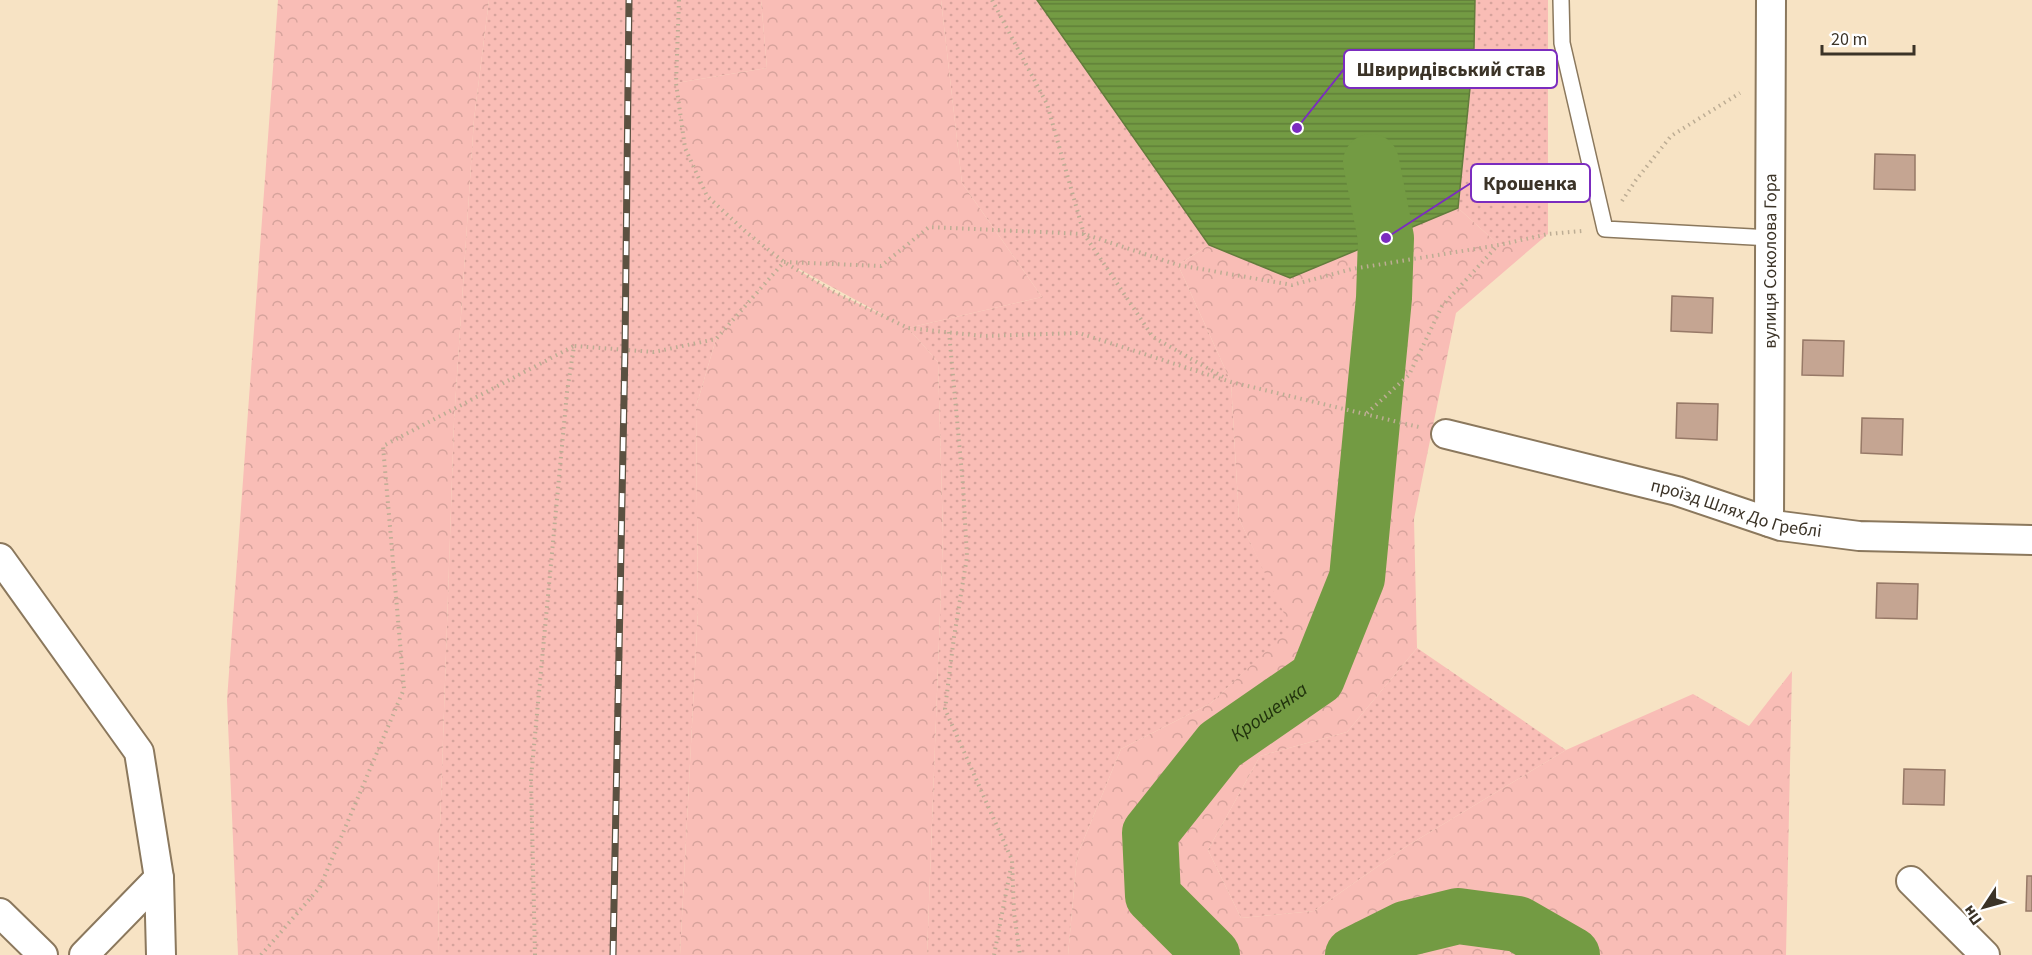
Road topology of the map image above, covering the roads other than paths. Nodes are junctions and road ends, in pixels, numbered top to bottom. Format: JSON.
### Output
{"nodes":[{"id":1,"x":1562,"y":0,"type":"edge"},
{"id":2,"x":1771,"y":0,"type":"edge"},
{"id":3,"x":1771,"y":238,"type":"junction"},
{"id":4,"x":1446,"y":434,"type":"road end"},
{"id":5,"x":1769,"y":522,"type":"junction"},
{"id":6,"x":2032,"y":540,"type":"edge"},
{"id":7,"x":0,"y":558,"type":"edge"},
{"id":8,"x":159,"y":878,"type":"junction"},
{"id":9,"x":1911,"y":881,"type":"dead end"},
{"id":10,"x":0,"y":913,"type":"edge"},
{"id":11,"x":43,"y":955,"type":"edge"},
{"id":12,"x":84,"y":955,"type":"edge"},
{"id":13,"x":161,"y":955,"type":"edge"},
{"id":14,"x":1985,"y":955,"type":"edge"}],
"edges":[{"from":1,"to":3,"type":"lane"},
{"from":2,"to":3,"type":"street","name":"вулиця Соколова Гора"},
{"from":3,"to":5,"type":"street","name":"вулиця Соколова Гора"},
{"from":4,"to":5,"type":"street","name":"проїзд Шлях До Греблі"},
{"from":5,"to":6,"type":"street","name":"проїзд Шлях До Греблі"},
{"from":7,"to":8,"type":"street"},
{"from":8,"to":12,"type":"street"},
{"from":8,"to":13,"type":"street"},
{"from":9,"to":14,"type":"street"},
{"from":10,"to":11,"type":"street"}]}
